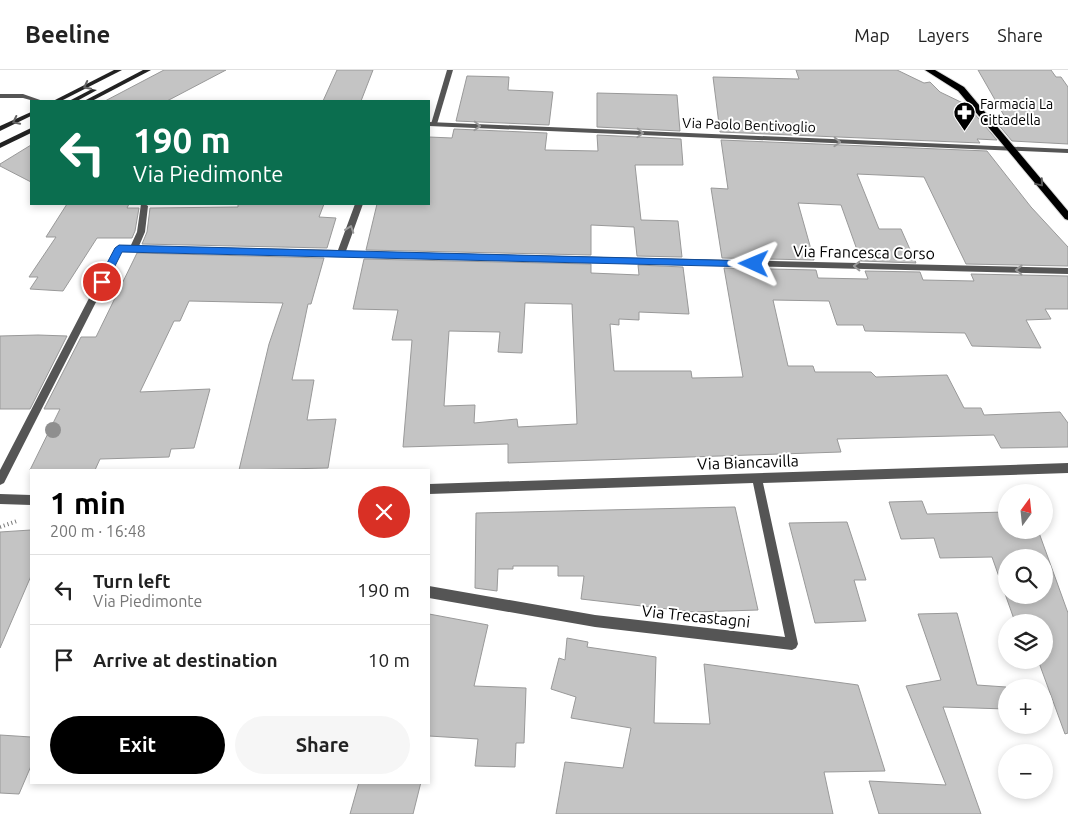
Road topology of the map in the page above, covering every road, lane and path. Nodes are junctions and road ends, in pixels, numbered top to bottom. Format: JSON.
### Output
{"nodes":[{"id":1,"x":118,"y":70,"type":"edge"},
{"id":2,"x":134,"y":70,"type":"edge"},
{"id":3,"x":148,"y":70,"type":"edge"},
{"id":4,"x":450,"y":70,"type":"edge"},
{"id":5,"x":929,"y":70,"type":"edge"},
{"id":6,"x":0,"y":96,"type":"edge"},
{"id":7,"x":37,"y":100,"type":"edge"},
{"id":8,"x":58,"y":100,"type":"edge"},
{"id":9,"x":74,"y":100,"type":"edge"},
{"id":10,"x":89,"y":100,"type":"edge"},
{"id":11,"x":30,"y":114,"type":"edge"},
{"id":12,"x":30,"y":123,"type":"edge"},
{"id":13,"x":432,"y":124,"type":"edge"},
{"id":14,"x":0,"y":129,"type":"edge"},
{"id":15,"x":30,"y":131,"type":"edge"},
{"id":16,"x":0,"y":138,"type":"edge"},
{"id":17,"x":0,"y":146,"type":"edge"},
{"id":18,"x":1012,"y":149,"type":"junction"},
{"id":19,"x":1068,"y":151,"type":"edge"},
{"id":20,"x":359,"y":205,"type":"edge"},
{"id":21,"x":144,"y":206,"type":"dead end"},
{"id":22,"x":1068,"y":217,"type":"edge"},
{"id":23,"x":133,"y":249,"type":"junction"},
{"id":24,"x":341,"y":254,"type":"junction"},
{"id":25,"x":1068,"y":271,"type":"edge"},
{"id":26,"x":1068,"y":468,"type":"edge"},
{"id":27,"x":757,"y":478,"type":"junction"},
{"id":28,"x":0,"y":480,"type":"edge"},
{"id":29,"x":430,"y":489,"type":"edge"},
{"id":30,"x":0,"y":499,"type":"edge"},
{"id":31,"x":30,"y":500,"type":"edge"},
{"id":32,"x":430,"y":592,"type":"edge"}],
"edges":[{"from":1,"to":8,"type":"main road","one_way":true},
{"from":2,"to":9,"type":"main road"},
{"from":3,"to":10,"type":"main road"},
{"from":4,"to":13,"type":"street"},
{"from":5,"to":18,"type":"main road"},
{"from":6,"to":7,"type":"street"},
{"from":11,"to":14,"type":"main road","one_way":true},
{"from":12,"to":16,"type":"main road"},
{"from":13,"to":18,"type":"street","name":"Via Paolo Bentivoglio","one_way":true},
{"from":15,"to":17,"type":"main road"},
{"from":18,"to":19,"type":"street","name":"Via Paolo Bentivoglio"},
{"from":18,"to":22,"type":"main road","one_way":true},
{"from":24,"to":20,"type":"street","one_way":true},
{"from":21,"to":23,"type":"street"},
{"from":23,"to":24,"type":"street","name":"Via Francesca Corso"},
{"from":23,"to":28,"type":"street","name":"Via Francesca Corso"},
{"from":25,"to":24,"type":"street","name":"Via Francesca Corso","one_way":true},
{"from":26,"to":27,"type":"street","name":"Via Biancavilla"},
{"from":27,"to":29,"type":"street","name":"Via Biancavilla"},
{"from":27,"to":32,"type":"street","name":"Via Trecastagni"},
{"from":30,"to":31,"type":"street"}]}
